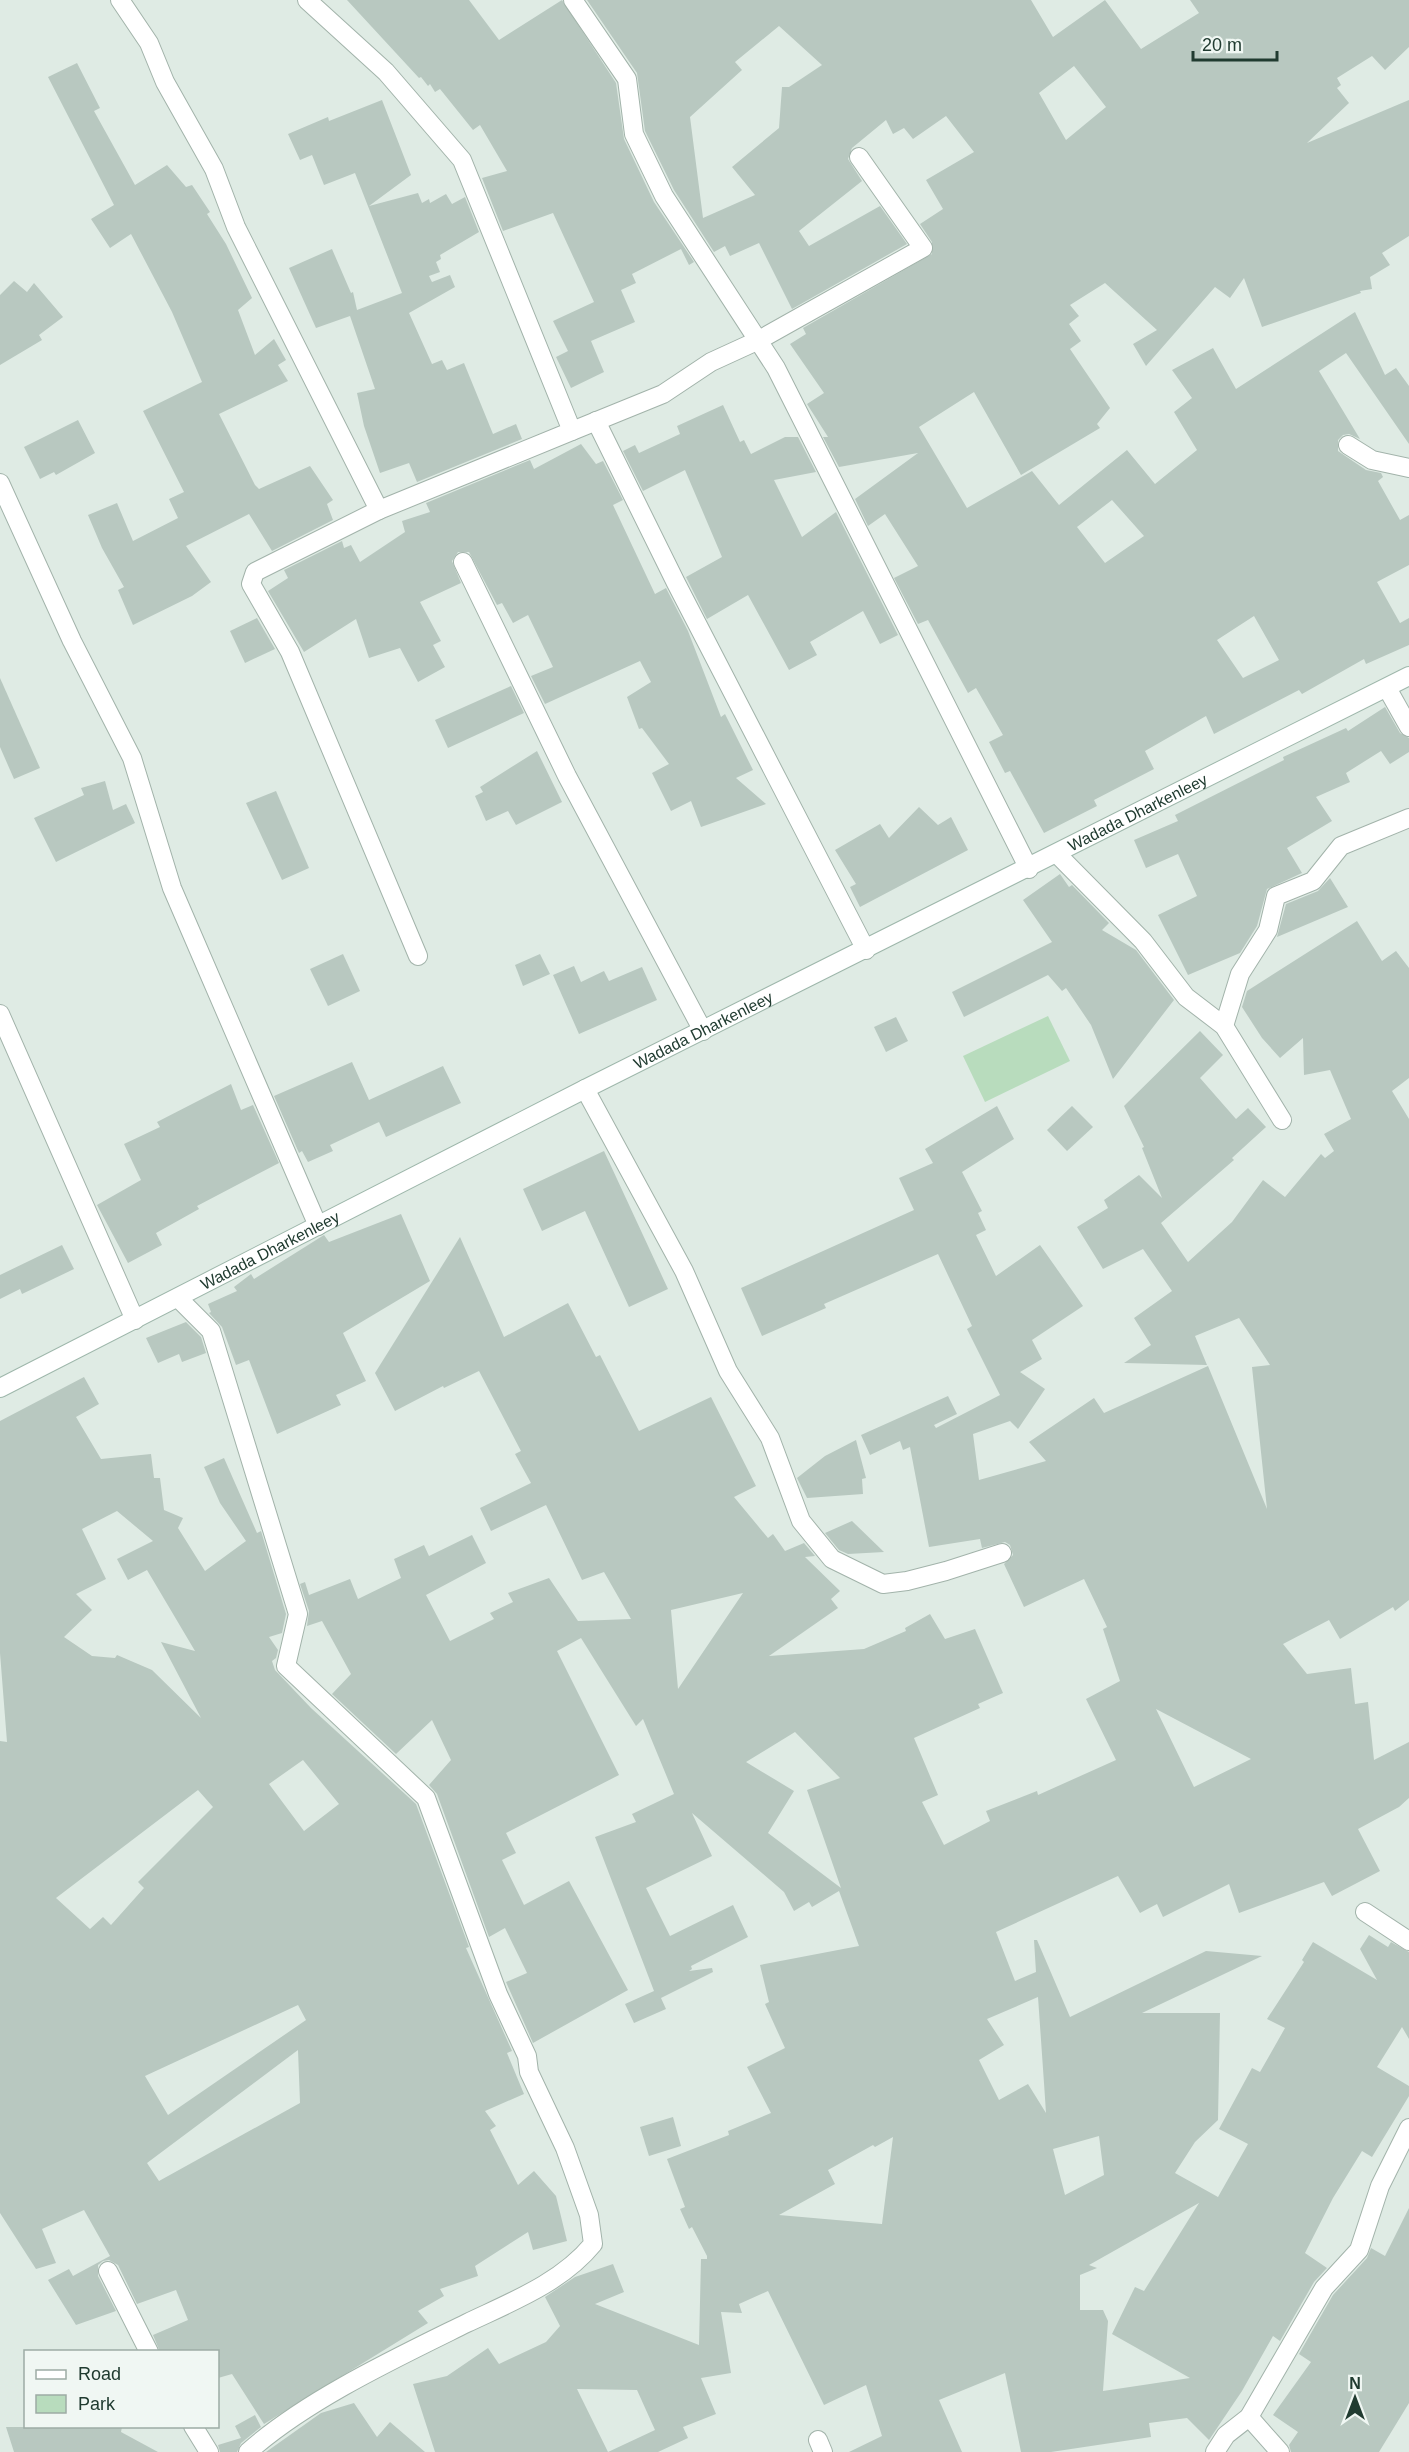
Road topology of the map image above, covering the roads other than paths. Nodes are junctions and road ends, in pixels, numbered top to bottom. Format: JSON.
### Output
{"nodes":[{"id":1,"x":120,"y":0,"type":"edge"},
{"id":2,"x":307,"y":0,"type":"edge"},
{"id":3,"x":573,"y":0,"type":"edge"},
{"id":4,"x":859,"y":157,"type":"dead end"},
{"id":5,"x":759,"y":340,"type":"junction"},
{"id":6,"x":596,"y":421,"type":"junction"},
{"id":7,"x":572,"y":431,"type":"junction"},
{"id":8,"x":1348,"y":445,"type":"dead end"},
{"id":9,"x":1409,"y":468,"type":"edge"},
{"id":10,"x":0,"y":483,"type":"edge"},
{"id":11,"x":379,"y":510,"type":"junction"},
{"id":12,"x":463,"y":562,"type":"dead end"},
{"id":13,"x":1409,"y":676,"type":"edge"},
{"id":14,"x":1387,"y":687,"type":"junction"},
{"id":15,"x":1409,"y":728,"type":"edge"},
{"id":16,"x":1409,"y":818,"type":"edge"},
{"id":17,"x":1057,"y":854,"type":"junction"},
{"id":18,"x":1029,"y":869,"type":"junction"},
{"id":19,"x":866,"y":950,"type":"junction"},
{"id":20,"x":418,"y":956,"type":"dead end"},
{"id":21,"x":0,"y":1014,"type":"edge"},
{"id":22,"x":1224,"y":1026,"type":"junction"},
{"id":23,"x":703,"y":1031,"type":"junction"},
{"id":24,"x":585,"y":1089,"type":"junction"},
{"id":25,"x":1282,"y":1120,"type":"dead end"},
{"id":26,"x":318,"y":1226,"type":"junction"},
{"id":27,"x":178,"y":1298,"type":"junction"},
{"id":28,"x":135,"y":1320,"type":"junction"},
{"id":29,"x":0,"y":1388,"type":"edge"},
{"id":30,"x":1002,"y":1553,"type":"dead end"},
{"id":31,"x":1365,"y":1912,"type":"dead end"},
{"id":32,"x":1409,"y":1941,"type":"edge"},
{"id":33,"x":1409,"y":2128,"type":"edge"},
{"id":34,"x":108,"y":2271,"type":"dead end"},
{"id":35,"x":147,"y":2350,"type":"edge"},
{"id":36,"x":1249,"y":2417,"type":"junction"},
{"id":37,"x":194,"y":2428,"type":"edge"},
{"id":38,"x":208,"y":2452,"type":"edge"},
{"id":39,"x":248,"y":2452,"type":"edge"},
{"id":40,"x":1215,"y":2452,"type":"edge"},
{"id":41,"x":1280,"y":2452,"type":"edge"}],
"edges":[{"from":1,"to":11,"type":"street"},
{"from":2,"to":7,"type":"street"},
{"from":3,"to":5,"type":"street"},
{"from":4,"to":5,"type":"street"},
{"from":5,"to":6,"type":"street"},
{"from":5,"to":18,"type":"street"},
{"from":6,"to":7,"type":"street"},
{"from":6,"to":19,"type":"street"},
{"from":7,"to":11,"type":"street"},
{"from":8,"to":9,"type":"street"},
{"from":10,"to":26,"type":"street"},
{"from":11,"to":20,"type":"street"},
{"from":12,"to":23,"type":"street"},
{"from":13,"to":14,"type":"street","name":"Wadada Dharkenleey"},
{"from":14,"to":15,"type":"street"},
{"from":14,"to":17,"type":"street","name":"Wadada Dharkenleey"},
{"from":16,"to":22,"type":"street"},
{"from":17,"to":18,"type":"street","name":"Wadada Dharkenleey"},
{"from":17,"to":22,"type":"street"},
{"from":18,"to":19,"type":"street","name":"Wadada Dharkenleey"},
{"from":19,"to":23,"type":"street","name":"Wadada Dharkenleey"},
{"from":21,"to":28,"type":"street"},
{"from":22,"to":25,"type":"street"},
{"from":23,"to":24,"type":"street","name":"Wadada Dharkenleey"},
{"from":24,"to":26,"type":"street","name":"Wadada Dharkenleey"},
{"from":24,"to":30,"type":"street"},
{"from":26,"to":27,"type":"street","name":"Wadada Dharkenleey"},
{"from":27,"to":28,"type":"street","name":"Wadada Dharkenleey"},
{"from":27,"to":39,"type":"street"},
{"from":28,"to":29,"type":"street","name":"Wadada Dharkenleey"},
{"from":31,"to":32,"type":"street"},
{"from":33,"to":36,"type":"street"},
{"from":34,"to":35,"type":"street"},
{"from":36,"to":40,"type":"street"},
{"from":36,"to":41,"type":"street"},
{"from":37,"to":38,"type":"street"}]}
